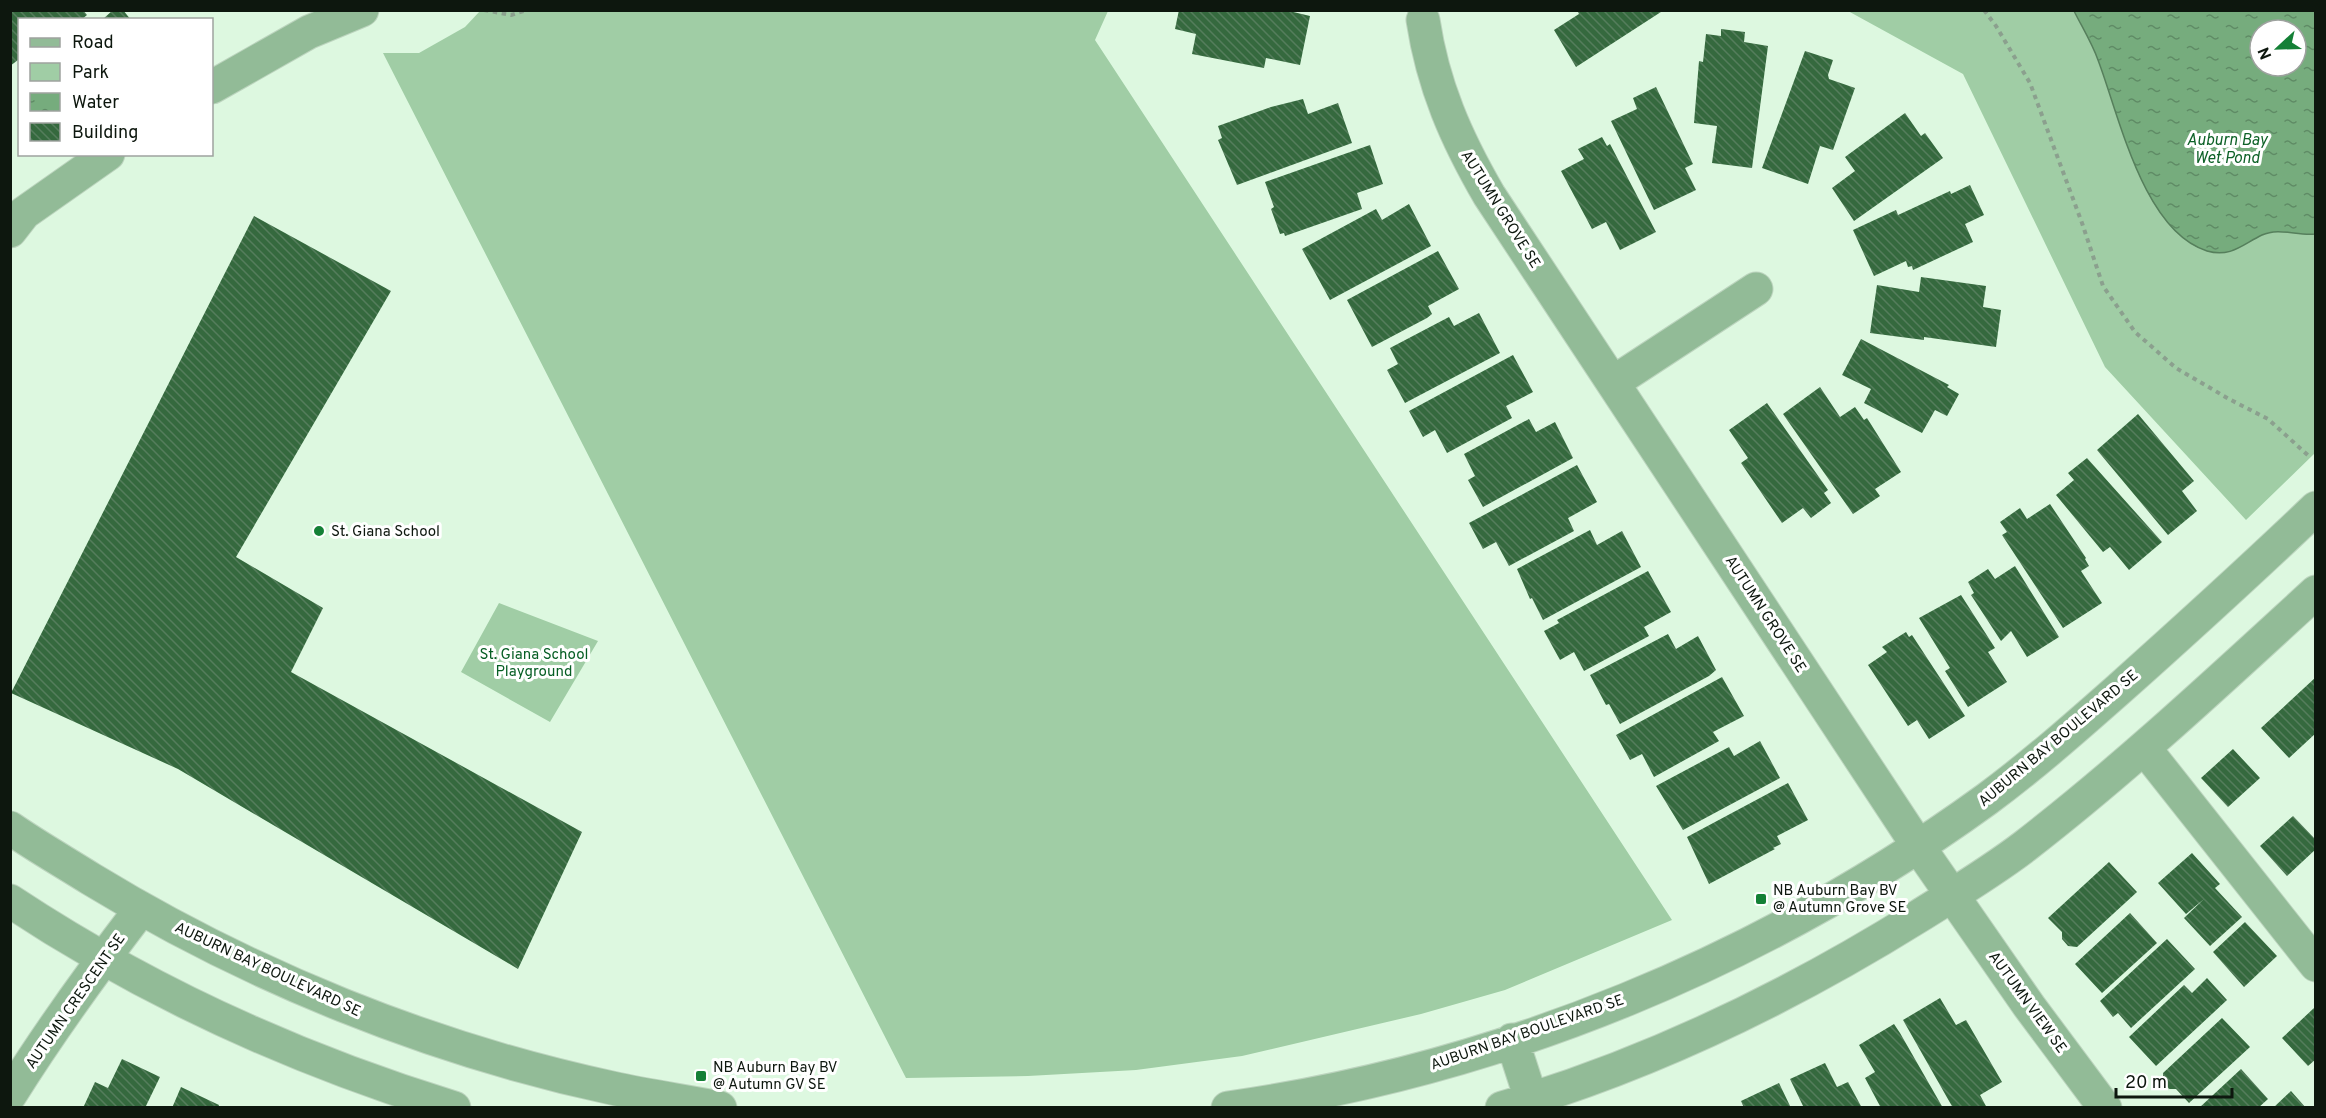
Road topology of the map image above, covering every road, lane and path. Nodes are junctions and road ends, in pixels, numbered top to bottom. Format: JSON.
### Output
{"nodes":[{"id":1,"x":362,"y":10,"type":"edge"},
{"id":2,"x":484,"y":10,"type":"edge"},
{"id":3,"x":527,"y":10,"type":"edge"},
{"id":4,"x":1984,"y":10,"type":"edge"},
{"id":5,"x":1423,"y":20,"type":"dead end"},
{"id":6,"x":213,"y":86,"type":"edge"},
{"id":7,"x":105,"y":156,"type":"edge"},
{"id":8,"x":15,"y":214,"type":"edge"},
{"id":9,"x":1756,"y":289,"type":"dead end"},
{"id":10,"x":1614,"y":382,"type":"junction"},
{"id":11,"x":2312,"y":458,"type":"dead end"},
{"id":12,"x":2311,"y":523,"type":"edge"},
{"id":13,"x":2316,"y":592,"type":"edge"},
{"id":14,"x":2145,"y":749,"type":"junction"},
{"id":15,"x":10,"y":828,"type":"edge"},
{"id":16,"x":1918,"y":846,"type":"junction"},
{"id":17,"x":1952,"y":896,"type":"junction"},
{"id":18,"x":10,"y":901,"type":"edge"},
{"id":19,"x":141,"y":909,"type":"junction"},
{"id":20,"x":103,"y":958,"type":"junction"},
{"id":21,"x":2316,"y":965,"type":"edge"},
{"id":22,"x":1512,"y":1040,"type":"junction"},
{"id":23,"x":10,"y":1095,"type":"edge"},
{"id":24,"x":1522,"y":1105,"type":"edge"},
{"id":25,"x":454,"y":1107,"type":"edge"},
{"id":26,"x":720,"y":1107,"type":"edge"},
{"id":27,"x":1228,"y":1107,"type":"edge"},
{"id":28,"x":2105,"y":1107,"type":"edge"}],
"edges":[{"from":1,"to":6,"type":"street"},
{"from":2,"to":3,"type":"path"},
{"from":4,"to":11,"type":"path"},
{"from":5,"to":10,"type":"street","name":"AUTUMN GROVE SE"},
{"from":7,"to":8,"type":"street"},
{"from":9,"to":10,"type":"street"},
{"from":10,"to":16,"type":"street","name":"AUTUMN GROVE SE"},
{"from":12,"to":16,"type":"street","name":"AUBURN BAY BOULEVARD SE"},
{"from":13,"to":14,"type":"street"},
{"from":14,"to":17,"type":"street"},
{"from":14,"to":21,"type":"street"},
{"from":15,"to":19,"type":"street","name":"AUBURN BAY BOULEVARD SE"},
{"from":16,"to":17,"type":"street","name":"AUTUMN GROVE SE"},
{"from":16,"to":22,"type":"street","name":"AUBURN BAY BOULEVARD SE"},
{"from":17,"to":24,"type":"street"},
{"from":17,"to":28,"type":"street","name":"AUTUMN VIEW SE"},
{"from":18,"to":20,"type":"street"},
{"from":19,"to":20,"type":"street","name":"AUTUMN CRESCENT SE"},
{"from":19,"to":26,"type":"street","name":"AUBURN BAY BOULEVARD SE"},
{"from":20,"to":23,"type":"street","name":"AUTUMN CRESCENT SE"},
{"from":20,"to":25,"type":"street"},
{"from":22,"to":24,"type":"street"},
{"from":22,"to":27,"type":"street","name":"AUBURN BAY BOULEVARD SE"}]}
